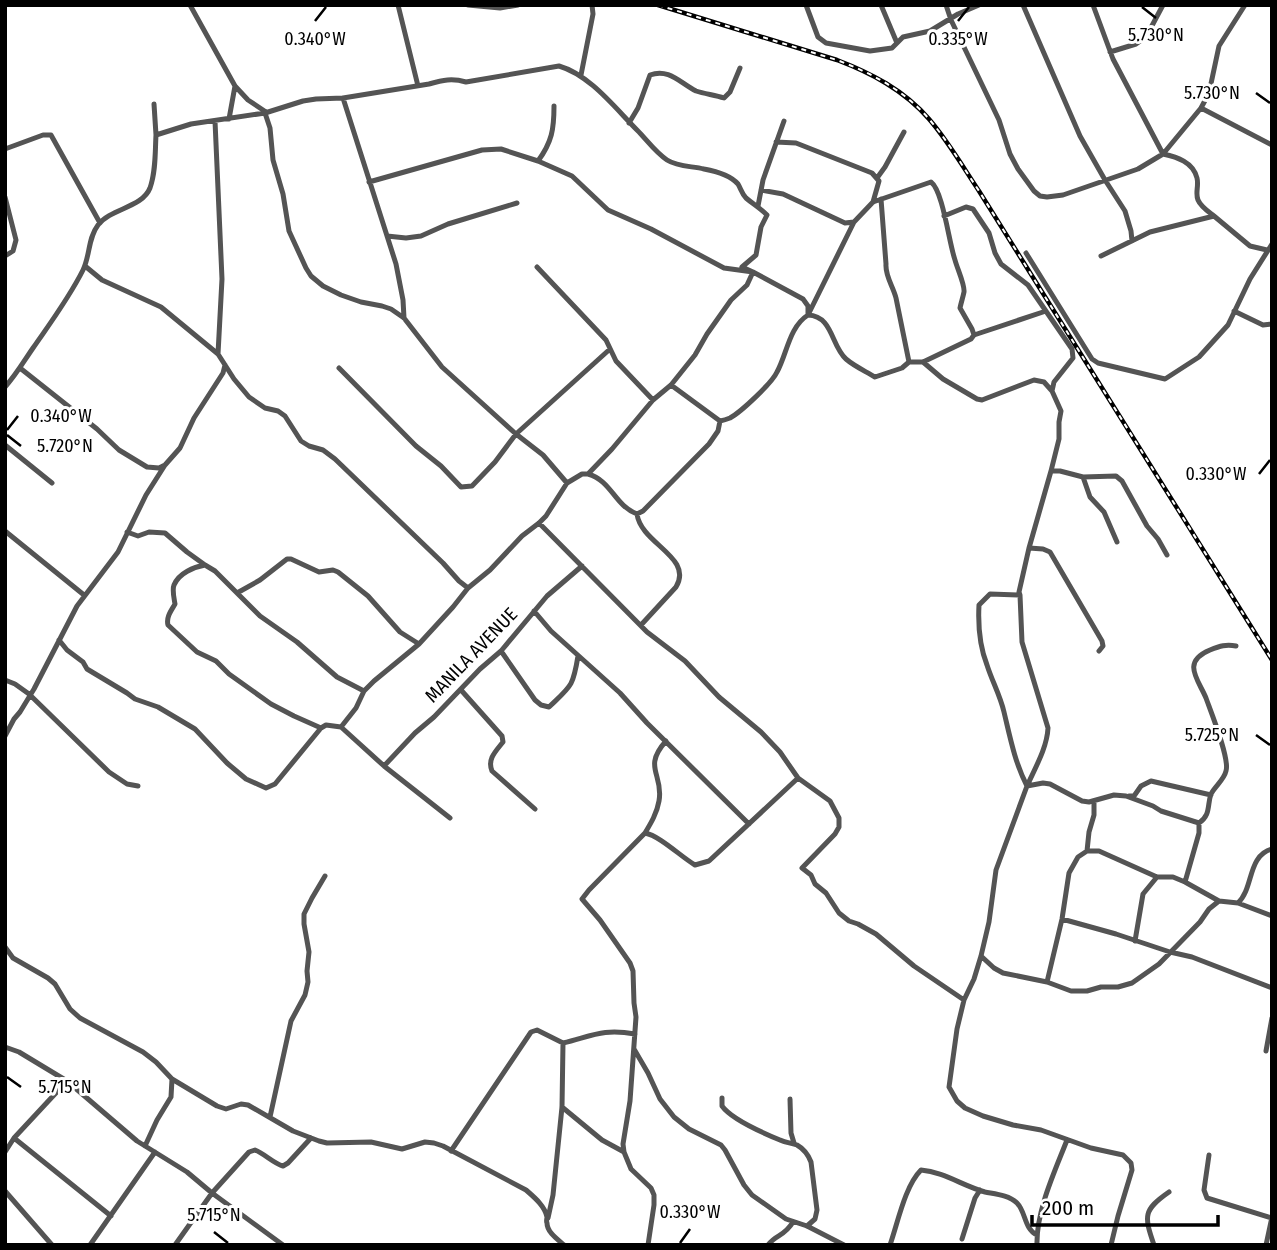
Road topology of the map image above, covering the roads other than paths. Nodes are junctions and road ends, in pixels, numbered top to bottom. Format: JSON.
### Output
{"nodes":[{"id":1,"x":190,"y":5,"type":"edge"},
{"id":2,"x":398,"y":5,"type":"edge"},
{"id":3,"x":468,"y":5,"type":"edge"},
{"id":4,"x":518,"y":5,"type":"edge"},
{"id":5,"x":592,"y":5,"type":"edge"},
{"id":6,"x":806,"y":5,"type":"edge"},
{"id":7,"x":881,"y":5,"type":"edge"},
{"id":8,"x":946,"y":5,"type":"edge"},
{"id":9,"x":979,"y":5,"type":"edge"},
{"id":10,"x":1023,"y":5,"type":"edge"},
{"id":11,"x":1093,"y":5,"type":"edge"},
{"id":12,"x":1163,"y":5,"type":"edge"},
{"id":13,"x":1245,"y":5,"type":"edge"},
{"id":14,"x":951,"y":20,"type":"junction"},
{"id":15,"x":897,"y":43,"type":"junction"},
{"id":16,"x":1110,"y":52,"type":"junction"},
{"id":17,"x":740,"y":68,"type":"dead end"},
{"id":18,"x":581,"y":75,"type":"junction"},
{"id":19,"x":235,"y":86,"type":"junction"},
{"id":20,"x":418,"y":86,"type":"junction"},
{"id":21,"x":343,"y":98,"type":"junction"},
{"id":22,"x":154,"y":103,"type":"dead end"},
{"id":23,"x":554,"y":106,"type":"dead end"},
{"id":24,"x":1201,"y":108,"type":"junction"},
{"id":25,"x":266,"y":112,"type":"junction"},
{"id":26,"x":229,"y":119,"type":"junction"},
{"id":27,"x":215,"y":121,"type":"junction"},
{"id":28,"x":784,"y":121,"type":"dead end"},
{"id":29,"x":629,"y":123,"type":"junction"},
{"id":30,"x":904,"y":132,"type":"dead end"},
{"id":31,"x":156,"y":135,"type":"junction"},
{"id":32,"x":776,"y":142,"type":"junction"},
{"id":33,"x":1272,"y":145,"type":"edge"},
{"id":34,"x":5,"y":149,"type":"edge"},
{"id":35,"x":1163,"y":154,"type":"junction"},
{"id":36,"x":538,"y":161,"type":"junction"},
{"id":37,"x":877,"y":178,"type":"junction"},
{"id":38,"x":1105,"y":180,"type":"junction"},
{"id":39,"x":369,"y":182,"type":"junction"},
{"id":40,"x":761,"y":190,"type":"junction"},
{"id":41,"x":5,"y":197,"type":"edge"},
{"id":42,"x":881,"y":199,"type":"junction"},
{"id":43,"x":873,"y":202,"type":"junction"},
{"id":44,"x":517,"y":203,"type":"dead end"},
{"id":45,"x":758,"y":206,"type":"junction"},
{"id":46,"x":944,"y":216,"type":"junction"},
{"id":47,"x":1214,"y":216,"type":"junction"},
{"id":48,"x":854,"y":222,"type":"junction"},
{"id":49,"x":100,"y":223,"type":"junction"},
{"id":50,"x":387,"y":236,"type":"junction"},
{"id":51,"x":1132,"y":241,"type":"junction"},
{"id":52,"x":1270,"y":247,"type":"edge"},
{"id":53,"x":1026,"y":253,"type":"dead end"},
{"id":54,"x":5,"y":256,"type":"edge"},
{"id":55,"x":1101,"y":256,"type":"dead end"},
{"id":56,"x":85,"y":266,"type":"junction"},
{"id":57,"x":537,"y":267,"type":"dead end"},
{"id":58,"x":753,"y":272,"type":"junction"},
{"id":59,"x":1046,"y":311,"type":"junction"},
{"id":60,"x":1234,"y":311,"type":"junction"},
{"id":61,"x":808,"y":315,"type":"junction"},
{"id":62,"x":404,"y":318,"type":"junction"},
{"id":63,"x":1272,"y":324,"type":"edge"},
{"id":64,"x":974,"y":335,"type":"junction"},
{"id":65,"x":610,"y":349,"type":"junction"},
{"id":66,"x":218,"y":354,"type":"junction"},
{"id":67,"x":909,"y":362,"type":"junction"},
{"id":68,"x":923,"y":362,"type":"junction"},
{"id":69,"x":225,"y":365,"type":"junction"},
{"id":70,"x":20,"y":368,"type":"junction"},
{"id":71,"x":339,"y":369,"type":"dead end"},
{"id":72,"x":671,"y":384,"type":"junction"},
{"id":73,"x":5,"y":387,"type":"edge"},
{"id":74,"x":1052,"y":391,"type":"junction"},
{"id":75,"x":653,"y":400,"type":"junction"},
{"id":76,"x":720,"y":421,"type":"junction"},
{"id":77,"x":516,"y":434,"type":"junction"},
{"id":78,"x":5,"y":445,"type":"edge"},
{"id":79,"x":166,"y":465,"type":"junction"},
{"id":80,"x":1051,"y":471,"type":"junction"},
{"id":81,"x":588,"y":474,"type":"junction"},
{"id":82,"x":1083,"y":477,"type":"junction"},
{"id":83,"x":52,"y":483,"type":"dead end"},
{"id":84,"x":567,"y":483,"type":"junction"},
{"id":85,"x":637,"y":514,"type":"junction"},
{"id":86,"x":539,"y":523,"type":"junction"},
{"id":87,"x":5,"y":531,"type":"edge"},
{"id":88,"x":127,"y":532,"type":"junction"},
{"id":89,"x":1117,"y":542,"type":"dead end"},
{"id":90,"x":1029,"y":548,"type":"junction"},
{"id":91,"x":1167,"y":555,"type":"dead end"},
{"id":92,"x":205,"y":565,"type":"junction"},
{"id":93,"x":582,"y":566,"type":"junction"},
{"id":94,"x":468,"y":588,"type":"junction"},
{"id":95,"x":237,"y":593,"type":"junction"},
{"id":96,"x":84,"y":595,"type":"junction"},
{"id":97,"x":1020,"y":595,"type":"junction"},
{"id":98,"x":534,"y":611,"type":"junction"},
{"id":99,"x":641,"y":625,"type":"junction"},
{"id":100,"x":59,"y":640,"type":"junction"},
{"id":101,"x":419,"y":644,"type":"junction"},
{"id":102,"x":1236,"y":646,"type":"dead end"},
{"id":103,"x":501,"y":651,"type":"junction"},
{"id":104,"x":1099,"y":651,"type":"dead end"},
{"id":105,"x":578,"y":655,"type":"junction"},
{"id":106,"x":5,"y":680,"type":"edge"},
{"id":107,"x":461,"y":690,"type":"junction"},
{"id":108,"x":363,"y":691,"type":"junction"},
{"id":109,"x":29,"y":694,"type":"junction"},
{"id":110,"x":341,"y":727,"type":"junction"},
{"id":111,"x":321,"y":728,"type":"junction"},
{"id":112,"x":5,"y":736,"type":"edge"},
{"id":113,"x":666,"y":741,"type":"junction"},
{"id":114,"x":384,"y":766,"type":"junction"},
{"id":115,"x":797,"y":778,"type":"junction"},
{"id":116,"x":138,"y":786,"type":"dead end"},
{"id":117,"x":1027,"y":786,"type":"junction"},
{"id":118,"x":1211,"y":794,"type":"junction"},
{"id":119,"x":1126,"y":796,"type":"junction"},
{"id":120,"x":1094,"y":801,"type":"junction"},
{"id":121,"x":535,"y":809,"type":"dead end"},
{"id":122,"x":450,"y":818,"type":"dead end"},
{"id":123,"x":1199,"y":823,"type":"junction"},
{"id":124,"x":749,"y":824,"type":"junction"},
{"id":125,"x":645,"y":833,"type":"junction"},
{"id":126,"x":1272,"y":849,"type":"edge"},
{"id":127,"x":1087,"y":851,"type":"junction"},
{"id":128,"x":325,"y":876,"type":"dead end"},
{"id":129,"x":1157,"y":877,"type":"junction"},
{"id":130,"x":1185,"y":882,"type":"junction"},
{"id":131,"x":1219,"y":901,"type":"junction"},
{"id":132,"x":1238,"y":903,"type":"junction"},
{"id":133,"x":1272,"y":916,"type":"edge"},
{"id":134,"x":1062,"y":919,"type":"junction"},
{"id":135,"x":1135,"y":941,"type":"junction"},
{"id":136,"x":5,"y":947,"type":"edge"},
{"id":137,"x":1170,"y":952,"type":"junction"},
{"id":138,"x":981,"y":956,"type":"junction"},
{"id":139,"x":1046,"y":982,"type":"junction"},
{"id":140,"x":1272,"y":988,"type":"edge"},
{"id":141,"x":964,"y":1000,"type":"junction"},
{"id":142,"x":1272,"y":1018,"type":"edge"},
{"id":143,"x":635,"y":1034,"type":"junction"},
{"id":144,"x":563,"y":1043,"type":"junction"},
{"id":145,"x":5,"y":1047,"type":"edge"},
{"id":146,"x":634,"y":1049,"type":"junction"},
{"id":147,"x":1266,"y":1051,"type":"dead end"},
{"id":148,"x":172,"y":1079,"type":"junction"},
{"id":149,"x":67,"y":1081,"type":"junction"},
{"id":150,"x":722,"y":1098,"type":"dead end"},
{"id":151,"x":790,"y":1099,"type":"dead end"},
{"id":152,"x":562,"y":1107,"type":"junction"},
{"id":153,"x":270,"y":1117,"type":"junction"},
{"id":154,"x":14,"y":1138,"type":"junction"},
{"id":155,"x":312,"y":1138,"type":"junction"},
{"id":156,"x":1067,"y":1140,"type":"junction"},
{"id":157,"x":794,"y":1143,"type":"junction"},
{"id":158,"x":145,"y":1146,"type":"junction"},
{"id":159,"x":451,"y":1151,"type":"junction"},
{"id":160,"x":5,"y":1152,"type":"edge"},
{"id":161,"x":155,"y":1152,"type":"junction"},
{"id":162,"x":624,"y":1152,"type":"junction"},
{"id":163,"x":1209,"y":1155,"type":"dead end"},
{"id":164,"x":980,"y":1190,"type":"junction"},
{"id":165,"x":5,"y":1191,"type":"edge"},
{"id":166,"x":1168,"y":1192,"type":"dead end"},
{"id":167,"x":212,"y":1193,"type":"junction"},
{"id":168,"x":111,"y":1216,"type":"junction"},
{"id":169,"x":1272,"y":1217,"type":"edge"},
{"id":170,"x":548,"y":1218,"type":"junction"},
{"id":171,"x":793,"y":1222,"type":"junction"},
{"id":172,"x":807,"y":1226,"type":"junction"},
{"id":173,"x":1037,"y":1235,"type":"junction"},
{"id":174,"x":962,"y":1239,"type":"dead end"},
{"id":175,"x":839,"y":1244,"type":"edge"},
{"id":176,"x":52,"y":1245,"type":"edge"},
{"id":177,"x":90,"y":1245,"type":"edge"},
{"id":178,"x":176,"y":1245,"type":"edge"},
{"id":179,"x":284,"y":1245,"type":"edge"},
{"id":180,"x":564,"y":1245,"type":"edge"},
{"id":181,"x":648,"y":1245,"type":"edge"},
{"id":182,"x":768,"y":1245,"type":"edge"},
{"id":183,"x":890,"y":1245,"type":"edge"},
{"id":184,"x":1037,"y":1245,"type":"edge"},
{"id":185,"x":1111,"y":1245,"type":"edge"},
{"id":186,"x":1153,"y":1245,"type":"edge"},
{"id":187,"x":1266,"y":1245,"type":"edge"}],
"edges":[{"from":1,"to":19,"type":"street"},
{"from":2,"to":20,"type":"street"},
{"from":3,"to":4,"type":"street"},
{"from":5,"to":18,"type":"street"},
{"from":6,"to":15,"type":"street"},
{"from":7,"to":15,"type":"street"},
{"from":8,"to":14,"type":"street"},
{"from":9,"to":14,"type":"street"},
{"from":10,"to":38,"type":"street"},
{"from":11,"to":16,"type":"street"},
{"from":12,"to":16,"type":"street"},
{"from":13,"to":24,"type":"street"},
{"from":14,"to":15,"type":"street"},
{"from":14,"to":38,"type":"street"},
{"from":16,"to":35,"type":"street"},
{"from":17,"to":29,"type":"street"},
{"from":18,"to":20,"type":"street"},
{"from":18,"to":29,"type":"street"},
{"from":19,"to":25,"type":"street"},
{"from":19,"to":26,"type":"street"},
{"from":20,"to":21,"type":"street"},
{"from":21,"to":25,"type":"street"},
{"from":21,"to":39,"type":"street"},
{"from":22,"to":31,"type":"street"},
{"from":23,"to":36,"type":"street"},
{"from":24,"to":33,"type":"street"},
{"from":24,"to":35,"type":"street"},
{"from":25,"to":26,"type":"street"},
{"from":25,"to":62,"type":"street"},
{"from":26,"to":27,"type":"street"},
{"from":27,"to":31,"type":"street"},
{"from":27,"to":66,"type":"street"},
{"from":28,"to":32,"type":"street"},
{"from":29,"to":45,"type":"street"},
{"from":30,"to":37,"type":"street"},
{"from":31,"to":49,"type":"street"},
{"from":32,"to":37,"type":"street"},
{"from":32,"to":40,"type":"street"},
{"from":34,"to":49,"type":"street"},
{"from":35,"to":38,"type":"street"},
{"from":35,"to":47,"type":"street"},
{"from":36,"to":39,"type":"street"},
{"from":36,"to":58,"type":"street"},
{"from":37,"to":43,"type":"street"},
{"from":38,"to":51,"type":"street"},
{"from":39,"to":50,"type":"street"},
{"from":40,"to":45,"type":"street"},
{"from":40,"to":48,"type":"street"},
{"from":41,"to":54,"type":"street"},
{"from":42,"to":43,"type":"street"},
{"from":42,"to":46,"type":"street"},
{"from":42,"to":67,"type":"street"},
{"from":43,"to":48,"type":"street"},
{"from":44,"to":50,"type":"street"},
{"from":45,"to":58,"type":"street"},
{"from":46,"to":59,"type":"street"},
{"from":46,"to":64,"type":"street"},
{"from":47,"to":51,"type":"street"},
{"from":47,"to":52,"type":"street"},
{"from":48,"to":61,"type":"street"},
{"from":49,"to":56,"type":"street"},
{"from":50,"to":62,"type":"street"},
{"from":51,"to":55,"type":"street"},
{"from":52,"to":60,"type":"street"},
{"from":53,"to":60,"type":"street"},
{"from":56,"to":66,"type":"street"},
{"from":56,"to":70,"type":"street"},
{"from":57,"to":65,"type":"street"},
{"from":58,"to":61,"type":"street"},
{"from":58,"to":72,"type":"street"},
{"from":59,"to":64,"type":"street"},
{"from":59,"to":74,"type":"street"},
{"from":60,"to":63,"type":"street"},
{"from":61,"to":67,"type":"street"},
{"from":61,"to":76,"type":"street"},
{"from":62,"to":77,"type":"street"},
{"from":64,"to":68,"type":"street"},
{"from":65,"to":75,"type":"street"},
{"from":65,"to":77,"type":"street"},
{"from":66,"to":69,"type":"street"},
{"from":67,"to":68,"type":"street"},
{"from":68,"to":74,"type":"street"},
{"from":69,"to":79,"type":"street"},
{"from":69,"to":94,"type":"street"},
{"from":70,"to":73,"type":"street"},
{"from":70,"to":79,"type":"street"},
{"from":71,"to":77,"type":"street"},
{"from":72,"to":75,"type":"street"},
{"from":72,"to":76,"type":"street"},
{"from":74,"to":80,"type":"street"},
{"from":75,"to":81,"type":"street"},
{"from":76,"to":85,"type":"street"},
{"from":77,"to":84,"type":"street"},
{"from":78,"to":83,"type":"street"},
{"from":79,"to":88,"type":"street"},
{"from":80,"to":82,"type":"street"},
{"from":80,"to":90,"type":"street"},
{"from":81,"to":84,"type":"street"},
{"from":81,"to":85,"type":"street"},
{"from":82,"to":89,"type":"street"},
{"from":82,"to":91,"type":"street"},
{"from":84,"to":86,"type":"street"},
{"from":85,"to":99,"type":"street"},
{"from":86,"to":93,"type":"street"},
{"from":86,"to":94,"type":"street"},
{"from":87,"to":96,"type":"street"},
{"from":88,"to":92,"type":"street"},
{"from":88,"to":96,"type":"street"},
{"from":90,"to":97,"type":"street"},
{"from":90,"to":104,"type":"street"},
{"from":92,"to":95,"type":"street"},
{"from":92,"to":111,"type":"street"},
{"from":93,"to":98,"type":"street","name":"MANILA AVENUE"},
{"from":93,"to":99,"type":"street"},
{"from":94,"to":101,"type":"street"},
{"from":95,"to":101,"type":"street"},
{"from":95,"to":108,"type":"street"},
{"from":96,"to":100,"type":"street"},
{"from":97,"to":117,"type":"street"},
{"from":97,"to":117,"type":"street"},
{"from":98,"to":103,"type":"street","name":"MANILA AVENUE"},
{"from":98,"to":105,"type":"street"},
{"from":99,"to":115,"type":"street"},
{"from":100,"to":109,"type":"street"},
{"from":100,"to":111,"type":"street"},
{"from":101,"to":108,"type":"street"},
{"from":102,"to":118,"type":"street"},
{"from":103,"to":105,"type":"street"},
{"from":103,"to":107,"type":"street","name":"MANILA AVENUE"},
{"from":105,"to":113,"type":"street"},
{"from":106,"to":109,"type":"street"},
{"from":107,"to":114,"type":"street","name":"MANILA AVENUE"},
{"from":107,"to":121,"type":"street"},
{"from":108,"to":110,"type":"street"},
{"from":109,"to":112,"type":"street"},
{"from":109,"to":116,"type":"street"},
{"from":110,"to":111,"type":"street"},
{"from":110,"to":114,"type":"street"},
{"from":113,"to":124,"type":"street"},
{"from":113,"to":125,"type":"street"},
{"from":114,"to":122,"type":"street"},
{"from":115,"to":124,"type":"street"},
{"from":115,"to":141,"type":"street"},
{"from":117,"to":120,"type":"street"},
{"from":117,"to":138,"type":"street"},
{"from":118,"to":119,"type":"street"},
{"from":118,"to":123,"type":"street"},
{"from":119,"to":120,"type":"street"},
{"from":119,"to":123,"type":"street"},
{"from":120,"to":127,"type":"street"},
{"from":123,"to":130,"type":"street"},
{"from":124,"to":125,"type":"street"},
{"from":125,"to":143,"type":"street"},
{"from":126,"to":132,"type":"street"},
{"from":127,"to":129,"type":"street"},
{"from":127,"to":134,"type":"street"},
{"from":128,"to":153,"type":"street"},
{"from":129,"to":130,"type":"street"},
{"from":129,"to":135,"type":"street"},
{"from":130,"to":131,"type":"street"},
{"from":131,"to":132,"type":"street"},
{"from":131,"to":137,"type":"street"},
{"from":132,"to":133,"type":"street"},
{"from":134,"to":135,"type":"street"},
{"from":134,"to":139,"type":"street"},
{"from":135,"to":137,"type":"street"},
{"from":136,"to":148,"type":"street"},
{"from":137,"to":139,"type":"street"},
{"from":137,"to":140,"type":"street"},
{"from":138,"to":139,"type":"street"},
{"from":138,"to":141,"type":"street"},
{"from":141,"to":156,"type":"street"},
{"from":142,"to":147,"type":"street"},
{"from":143,"to":144,"type":"street"},
{"from":143,"to":146,"type":"street"},
{"from":144,"to":152,"type":"street"},
{"from":144,"to":159,"type":"street"},
{"from":145,"to":149,"type":"street"},
{"from":146,"to":162,"type":"street"},
{"from":146,"to":171,"type":"street"},
{"from":148,"to":153,"type":"street"},
{"from":148,"to":158,"type":"street"},
{"from":149,"to":154,"type":"street"},
{"from":149,"to":158,"type":"street"},
{"from":150,"to":157,"type":"street"},
{"from":151,"to":157,"type":"street"},
{"from":152,"to":162,"type":"street"},
{"from":152,"to":170,"type":"street"},
{"from":153,"to":155,"type":"street"},
{"from":154,"to":160,"type":"street"},
{"from":154,"to":168,"type":"street"},
{"from":155,"to":159,"type":"street"},
{"from":155,"to":167,"type":"street"},
{"from":156,"to":173,"type":"street"},
{"from":156,"to":185,"type":"street"},
{"from":157,"to":172,"type":"street"},
{"from":158,"to":161,"type":"street"},
{"from":159,"to":170,"type":"street"},
{"from":161,"to":167,"type":"street"},
{"from":161,"to":168,"type":"street"},
{"from":162,"to":181,"type":"street"},
{"from":163,"to":169,"type":"street"},
{"from":164,"to":173,"type":"street"},
{"from":164,"to":174,"type":"street"},
{"from":164,"to":183,"type":"street"},
{"from":165,"to":176,"type":"street"},
{"from":166,"to":186,"type":"street"},
{"from":167,"to":178,"type":"street"},
{"from":167,"to":179,"type":"street"},
{"from":168,"to":177,"type":"street"},
{"from":169,"to":187,"type":"street"},
{"from":170,"to":180,"type":"street"},
{"from":171,"to":172,"type":"street"},
{"from":171,"to":182,"type":"street"},
{"from":172,"to":175,"type":"street"},
{"from":173,"to":184,"type":"street"}]}
